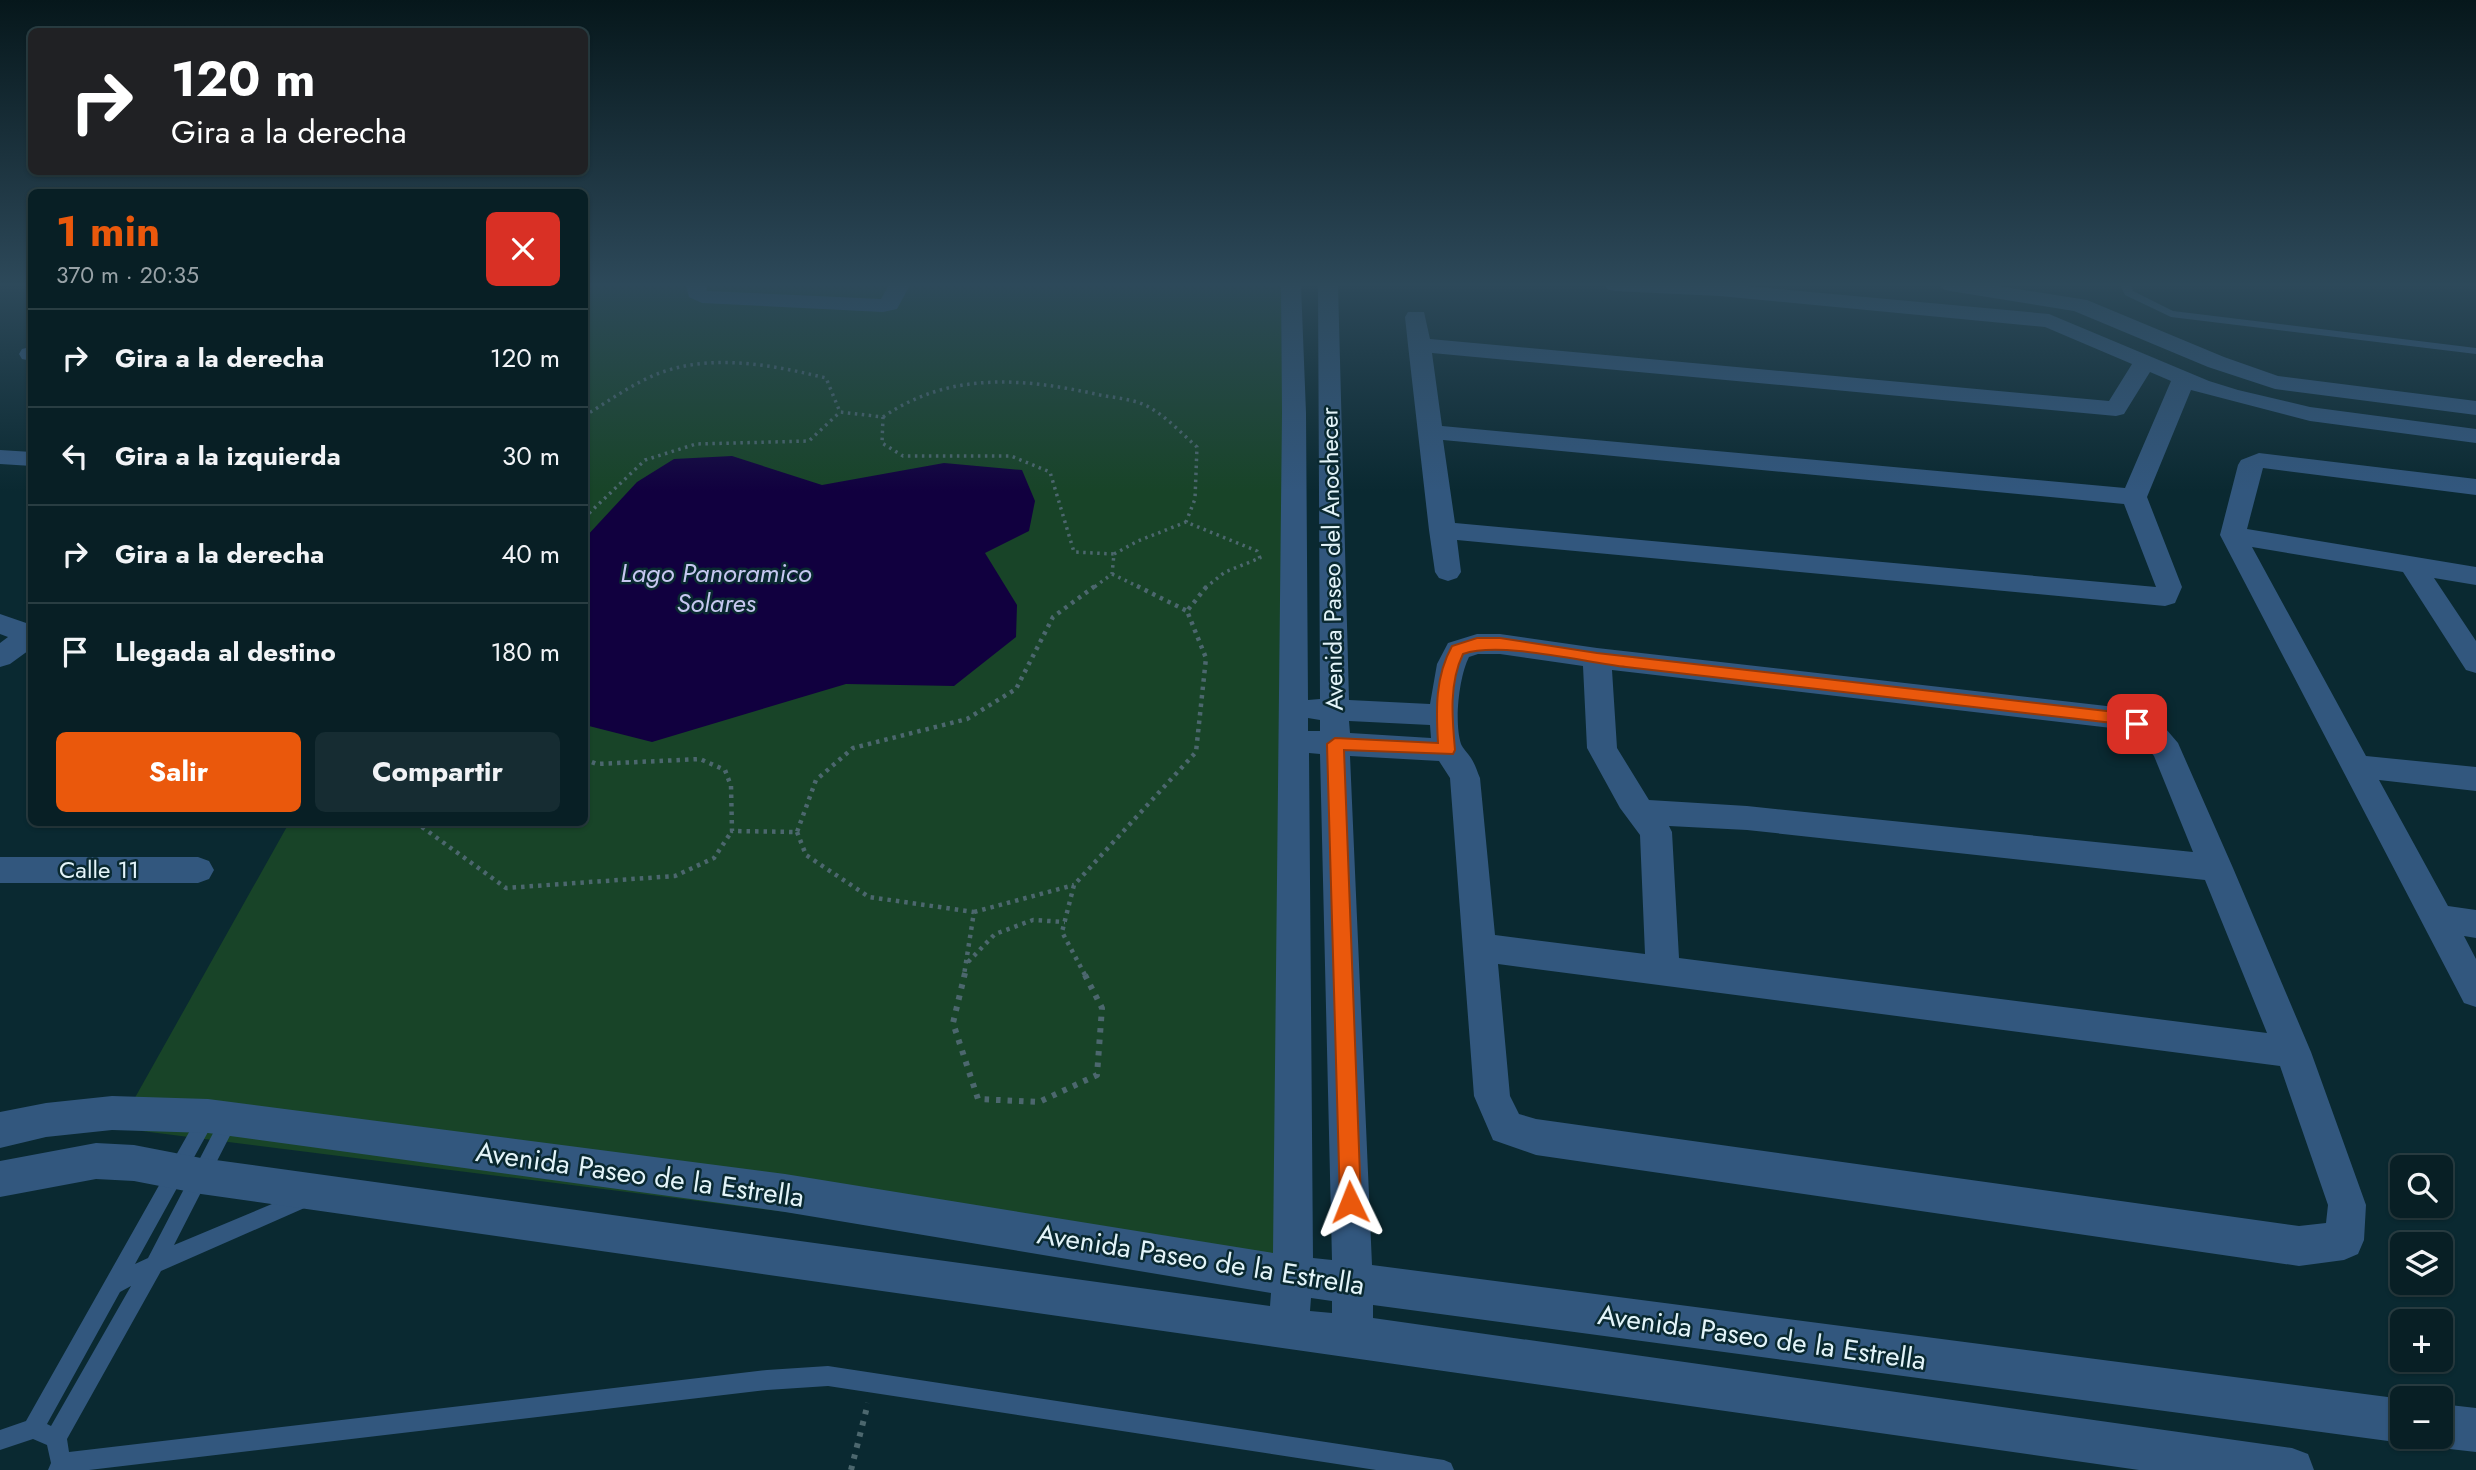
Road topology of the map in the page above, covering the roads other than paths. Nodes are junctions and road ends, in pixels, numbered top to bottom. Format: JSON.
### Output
{"nodes":[{"id":1,"x":1293,"y":354,"type":"edge"},
{"id":2,"x":1329,"y":354,"type":"edge"},
{"id":3,"x":1420,"y":354,"type":"edge"},
{"id":4,"x":1513,"y":354,"type":"edge"},
{"id":5,"x":2127,"y":354,"type":"edge"},
{"id":6,"x":2196,"y":354,"type":"edge"},
{"id":7,"x":2145,"y":361,"type":"junction"},
{"id":8,"x":2184,"y":378,"type":"junction"},
{"id":9,"x":2476,"y":408,"type":"edge"},
{"id":10,"x":1430,"y":432,"type":"junction"},
{"id":11,"x":2476,"y":436,"type":"edge"},
{"id":12,"x":0,"y":457,"type":"edge"},
{"id":13,"x":28,"y":459,"type":"edge"},
{"id":14,"x":2476,"y":487,"type":"edge"},
{"id":15,"x":2134,"y":497,"type":"junction"},
{"id":16,"x":1443,"y":530,"type":"junction"},
{"id":17,"x":2233,"y":534,"type":"junction"},
{"id":18,"x":2413,"y":566,"type":"junction"},
{"id":19,"x":1448,"y":572,"type":"dead end"},
{"id":20,"x":2476,"y":576,"type":"edge"},
{"id":21,"x":0,"y":624,"type":"edge"},
{"id":22,"x":28,"y":635,"type":"edge"},
{"id":23,"x":28,"y":638,"type":"edge"},
{"id":24,"x":0,"y":657,"type":"edge"},
{"id":25,"x":1597,"y":658,"type":"junction"},
{"id":26,"x":2476,"y":663,"type":"edge"},
{"id":27,"x":1292,"y":709,"type":"junction"},
{"id":28,"x":1335,"y":709,"type":"junction"},
{"id":29,"x":1444,"y":715,"type":"junction"},
{"id":30,"x":1293,"y":741,"type":"junction"},
{"id":31,"x":1335,"y":744,"type":"junction"},
{"id":32,"x":1447,"y":750,"type":"junction"},
{"id":33,"x":2356,"y":765,"type":"junction"},
{"id":34,"x":2476,"y":779,"type":"edge"},
{"id":35,"x":1640,"y":812,"type":"junction"},
{"id":36,"x":2217,"y":868,"type":"junction"},
{"id":37,"x":0,"y":870,"type":"edge"},
{"id":38,"x":198,"y":870,"type":"dead end"},
{"id":39,"x":2437,"y":919,"type":"junction"},
{"id":40,"x":2476,"y":924,"type":"edge"},
{"id":41,"x":1480,"y":947,"type":"junction"},
{"id":42,"x":1663,"y":971,"type":"junction"},
{"id":43,"x":2476,"y":992,"type":"edge"},
{"id":44,"x":2293,"y":1052,"type":"junction"},
{"id":45,"x":219,"y":1118,"type":"junction"},
{"id":46,"x":0,"y":1130,"type":"edge"},
{"id":47,"x":189,"y":1175,"type":"junction"},
{"id":48,"x":0,"y":1179,"type":"edge"},
{"id":49,"x":321,"y":1193,"type":"junction"},
{"id":50,"x":155,"y":1263,"type":"junction"},
{"id":51,"x":1293,"y":1276,"type":"junction"},
{"id":52,"x":1353,"y":1283,"type":"junction"},
{"id":53,"x":113,"y":1286,"type":"junction"},
{"id":54,"x":1288,"y":1329,"type":"junction"},
{"id":55,"x":1352,"y":1336,"type":"junction"},
{"id":56,"x":2390,"y":1419,"type":"edge"},
{"id":57,"x":2453,"y":1427,"type":"edge"},
{"id":58,"x":33,"y":1429,"type":"junction"},
{"id":59,"x":2476,"y":1430,"type":"edge"},
{"id":60,"x":56,"y":1438,"type":"junction"},
{"id":61,"x":0,"y":1440,"type":"edge"},
{"id":62,"x":60,"y":1467,"type":"edge"},
{"id":63,"x":1444,"y":1470,"type":"edge"},
{"id":64,"x":2292,"y":1470,"type":"edge"}],
"edges":[{"from":1,"to":27,"type":"street","name":"Avenida Paseo del Anochecer"},
{"from":2,"to":28,"type":"street","name":"Avenida Paseo del Anochecer"},
{"from":3,"to":10,"type":"street"},
{"from":4,"to":7,"type":"street"},
{"from":5,"to":7,"type":"street"},
{"from":6,"to":9,"type":"street"},
{"from":7,"to":8,"type":"street"},
{"from":8,"to":11,"type":"street"},
{"from":8,"to":15,"type":"street"},
{"from":10,"to":15,"type":"street"},
{"from":10,"to":16,"type":"street"},
{"from":12,"to":13,"type":"street"},
{"from":14,"to":17,"type":"street"},
{"from":15,"to":16,"type":"street"},
{"from":16,"to":19,"type":"street"},
{"from":17,"to":18,"type":"street"},
{"from":17,"to":33,"type":"street"},
{"from":18,"to":20,"type":"street"},
{"from":18,"to":26,"type":"street"},
{"from":21,"to":22,"type":"street"},
{"from":23,"to":24,"type":"street"},
{"from":25,"to":29,"type":"street"},
{"from":25,"to":35,"type":"street"},
{"from":25,"to":36,"type":"street"},
{"from":27,"to":28,"type":"street"},
{"from":27,"to":30,"type":"street","name":"Avenida Paseo del Anochecer"},
{"from":28,"to":29,"type":"street"},
{"from":28,"to":31,"type":"street","name":"Avenida Paseo del Anochecer"},
{"from":29,"to":32,"type":"street"},
{"from":30,"to":31,"type":"street"},
{"from":30,"to":51,"type":"street","name":"Avenida Paseo del Anochecer"},
{"from":31,"to":32,"type":"street"},
{"from":31,"to":52,"type":"street","name":"Avenida Paseo del Anochecer"},
{"from":32,"to":41,"type":"street"},
{"from":33,"to":34,"type":"street"},
{"from":33,"to":39,"type":"street"},
{"from":35,"to":36,"type":"street"},
{"from":35,"to":42,"type":"street"},
{"from":36,"to":44,"type":"street"},
{"from":37,"to":38,"type":"street","name":"Calle 11"},
{"from":39,"to":40,"type":"street"},
{"from":39,"to":43,"type":"street"},
{"from":41,"to":42,"type":"street"},
{"from":41,"to":44,"type":"street"},
{"from":42,"to":44,"type":"street"},
{"from":45,"to":46,"type":"street","name":"Avenida Paseo de la Estrella"},
{"from":45,"to":47,"type":"lane"},
{"from":45,"to":51,"type":"street","name":"Avenida Paseo de la Estrella"},
{"from":47,"to":48,"type":"street","name":"Avenida Paseo de la Estrella"},
{"from":47,"to":49,"type":"street","name":"Avenida Paseo de la Estrella"},
{"from":47,"to":50,"type":"lane"},
{"from":47,"to":53,"type":"lane"},
{"from":49,"to":50,"type":"lane"},
{"from":49,"to":54,"type":"street","name":"Avenida Paseo de la Estrella"},
{"from":50,"to":53,"type":"lane"},
{"from":50,"to":60,"type":"lane"},
{"from":51,"to":52,"type":"street","name":"Avenida Paseo de la Estrella"},
{"from":51,"to":54,"type":"street","name":"Avenida Paseo del Anochecer"},
{"from":52,"to":55,"type":"street","name":"Avenida Paseo del Anochecer"},
{"from":52,"to":56,"type":"street","name":"Avenida Paseo de la Estrella"},
{"from":53,"to":58,"type":"lane"},
{"from":54,"to":55,"type":"street","name":"Avenida Paseo de la Estrella"},
{"from":55,"to":64,"type":"street","name":"Avenida Paseo de la Estrella"},
{"from":57,"to":59,"type":"street"},
{"from":58,"to":60,"type":"lane"},
{"from":58,"to":61,"type":"lane"},
{"from":60,"to":62,"type":"lane"},
{"from":62,"to":63,"type":"lane"}]}
